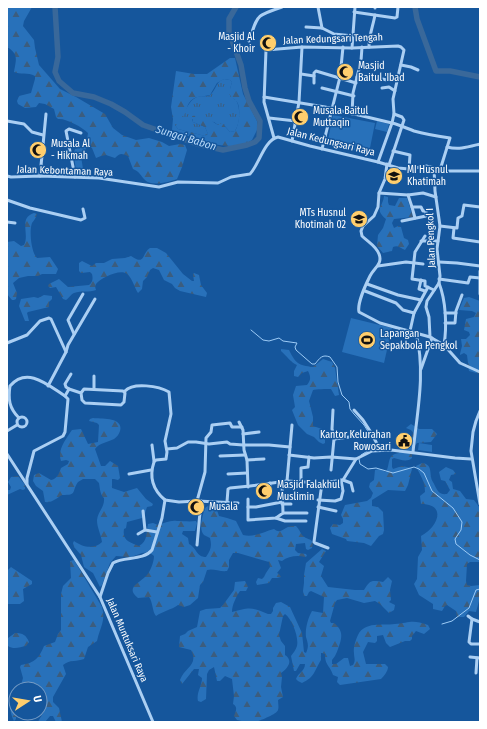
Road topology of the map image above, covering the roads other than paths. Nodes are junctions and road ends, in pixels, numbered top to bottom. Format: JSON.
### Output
{"nodes":[{"id":1,"x":282,"y":7,"type":"edge"},
{"id":2,"x":318,"y":7,"type":"edge"},
{"id":3,"x":355,"y":7,"type":"edge"},
{"id":4,"x":398,"y":7,"type":"edge"},
{"id":5,"x":354,"y":12,"type":"junction"},
{"id":6,"x":375,"y":15,"type":"junction"},
{"id":7,"x":306,"y":27,"type":"dead end"},
{"id":8,"x":322,"y":28,"type":"junction"},
{"id":9,"x":353,"y":36,"type":"junction"},
{"id":10,"x":249,"y":41,"type":"dead end"},
{"id":11,"x":302,"y":47,"type":"junction"},
{"id":12,"x":362,"y":47,"type":"junction"},
{"id":13,"x":369,"y":47,"type":"junction"},
{"id":14,"x":343,"y":48,"type":"junction"},
{"id":15,"x":352,"y":48,"type":"junction"},
{"id":16,"x":401,"y":65,"type":"junction"},
{"id":17,"x":418,"y":70,"type":"dead end"},
{"id":18,"x":301,"y":74,"type":"junction"},
{"id":19,"x":314,"y":76,"type":"junction"},
{"id":20,"x":340,"y":77,"type":"junction"},
{"id":21,"x":357,"y":77,"type":"junction"},
{"id":22,"x":398,"y":80,"type":"junction"},
{"id":23,"x":314,"y":83,"type":"dead end"},
{"id":24,"x":356,"y":83,"type":"junction"},
{"id":25,"x":322,"y":88,"type":"dead end"},
{"id":26,"x":382,"y":88,"type":"dead end"},
{"id":27,"x":395,"y":91,"type":"junction"},
{"id":28,"x":337,"y":92,"type":"junction"},
{"id":29,"x":354,"y":96,"type":"junction"},
{"id":30,"x":264,"y":97,"type":"junction"},
{"id":31,"x":299,"y":102,"type":"junction"},
{"id":32,"x":332,"y":109,"type":"junction"},
{"id":33,"x":46,"y":114,"type":"dead end"},
{"id":34,"x":352,"y":114,"type":"junction"},
{"id":35,"x":394,"y":114,"type":"junction"},
{"id":36,"x":268,"y":118,"type":"junction"},
{"id":37,"x":7,"y":121,"type":"edge"},
{"id":38,"x":296,"y":121,"type":"junction"},
{"id":39,"x":392,"y":122,"type":"junction"},
{"id":40,"x":402,"y":125,"type":"junction"},
{"id":41,"x":81,"y":133,"type":"dead end"},
{"id":42,"x":43,"y":135,"type":"junction"},
{"id":43,"x":274,"y":138,"type":"junction"},
{"id":44,"x":292,"y":141,"type":"junction"},
{"id":45,"x":480,"y":144,"type":"edge"},
{"id":46,"x":447,"y":147,"type":"junction"},
{"id":47,"x":322,"y":148,"type":"junction"},
{"id":48,"x":393,"y":151,"type":"junction"},
{"id":49,"x":378,"y":162,"type":"junction"},
{"id":50,"x":388,"y":165,"type":"junction"},
{"id":51,"x":409,"y":168,"type":"junction"},
{"id":52,"x":434,"y":168,"type":"junction"},
{"id":53,"x":440,"y":170,"type":"junction"},
{"id":54,"x":480,"y":171,"type":"edge"},
{"id":55,"x":7,"y":176,"type":"edge"},
{"id":56,"x":40,"y":176,"type":"junction"},
{"id":57,"x":75,"y":177,"type":"junction"},
{"id":58,"x":146,"y":186,"type":"joint"},
{"id":59,"x":379,"y":193,"type":"junction"},
{"id":60,"x":408,"y":196,"type":"junction"},
{"id":61,"x":436,"y":197,"type":"junction"},
{"id":62,"x":7,"y":200,"type":"edge"},
{"id":63,"x":412,"y":207,"type":"junction"},
{"id":64,"x":480,"y":207,"type":"edge"},
{"id":65,"x":83,"y":209,"type":"dead end"},
{"id":66,"x":414,"y":218,"type":"junction"},
{"id":67,"x":402,"y":221,"type":"dead end"},
{"id":68,"x":7,"y":222,"type":"edge"},
{"id":69,"x":15,"y":223,"type":"dead end"},
{"id":70,"x":440,"y":226,"type":"junction"},
{"id":71,"x":454,"y":228,"type":"junction"},
{"id":72,"x":425,"y":236,"type":"dead end"},
{"id":73,"x":421,"y":241,"type":"junction"},
{"id":74,"x":438,"y":241,"type":"junction"},
{"id":75,"x":480,"y":242,"type":"edge"},
{"id":76,"x":439,"y":262,"type":"junction"},
{"id":77,"x":413,"y":263,"type":"junction"},
{"id":78,"x":423,"y":264,"type":"dead end"},
{"id":79,"x":378,"y":266,"type":"junction"},
{"id":80,"x":480,"y":266,"type":"edge"},
{"id":81,"x":480,"y":271,"type":"edge"},
{"id":82,"x":480,"y":278,"type":"edge"},
{"id":83,"x":439,"y":279,"type":"junction"},
{"id":84,"x":421,"y":280,"type":"junction"},
{"id":85,"x":439,"y":283,"type":"junction"},
{"id":86,"x":367,"y":284,"type":"junction"},
{"id":87,"x":428,"y":287,"type":"junction"},
{"id":88,"x":434,"y":290,"type":"junction"},
{"id":89,"x":365,"y":291,"type":"junction"},
{"id":90,"x":425,"y":291,"type":"junction"},
{"id":91,"x":82,"y":294,"type":"dead end"},
{"id":92,"x":480,"y":294,"type":"edge"},
{"id":93,"x":462,"y":295,"type":"dead end"},
{"id":94,"x":95,"y":299,"type":"dead end"},
{"id":95,"x":421,"y":300,"type":"junction"},
{"id":96,"x":414,"y":313,"type":"junction"},
{"id":97,"x":445,"y":313,"type":"junction"},
{"id":98,"x":456,"y":313,"type":"junction"},
{"id":99,"x":445,"y":323,"type":"junction"},
{"id":100,"x":410,"y":331,"type":"junction"},
{"id":101,"x":416,"y":333,"type":"junction"},
{"id":102,"x":74,"y":334,"type":"junction"},
{"id":103,"x":431,"y":338,"type":"junction"},
{"id":104,"x":7,"y":342,"type":"edge"},
{"id":105,"x":444,"y":345,"type":"junction"},
{"id":106,"x":66,"y":352,"type":"junction"},
{"id":107,"x":421,"y":368,"type":"junction"},
{"id":108,"x":480,"y":372,"type":"edge"},
{"id":109,"x":71,"y":374,"type":"dead end"},
{"id":110,"x":94,"y":376,"type":"dead end"},
{"id":111,"x":48,"y":386,"type":"junction"},
{"id":112,"x":69,"y":389,"type":"junction"},
{"id":113,"x":94,"y":389,"type":"junction"},
{"id":114,"x":124,"y":391,"type":"junction"},
{"id":115,"x":81,"y":393,"type":"junction"},
{"id":116,"x":65,"y":396,"type":"junction"},
{"id":117,"x":333,"y":410,"type":"dead end"},
{"id":118,"x":354,"y":410,"type":"dead end"},
{"id":119,"x":480,"y":411,"type":"edge"},
{"id":120,"x":19,"y":418,"type":"junction"},
{"id":121,"x":239,"y":422,"type":"dead end"},
{"id":122,"x":18,"y":425,"type":"junction"},
{"id":123,"x":292,"y":425,"type":"dead end"},
{"id":124,"x":242,"y":427,"type":"junction"},
{"id":125,"x":7,"y":432,"type":"edge"},
{"id":126,"x":259,"y":432,"type":"dead end"},
{"id":127,"x":243,"y":434,"type":"junction"},
{"id":128,"x":370,"y":435,"type":"junction"},
{"id":129,"x":335,"y":439,"type":"junction"},
{"id":130,"x":206,"y":444,"type":"junction"},
{"id":131,"x":152,"y":445,"type":"dead end"},
{"id":132,"x":243,"y":445,"type":"junction"},
{"id":133,"x":290,"y":447,"type":"junction"},
{"id":134,"x":167,"y":449,"type":"junction"},
{"id":135,"x":380,"y":450,"type":"junction"},
{"id":136,"x":413,"y":452,"type":"junction"},
{"id":137,"x":7,"y":454,"type":"edge"},
{"id":138,"x":245,"y":455,"type":"junction"},
{"id":139,"x":220,"y":456,"type":"dead end"},
{"id":140,"x":290,"y":456,"type":"junction"},
{"id":141,"x":309,"y":457,"type":"junction"},
{"id":142,"x":332,"y":457,"type":"junction"},
{"id":143,"x":264,"y":459,"type":"dead end"},
{"id":144,"x":356,"y":459,"type":"junction"},
{"id":145,"x":471,"y":459,"type":"junction"},
{"id":146,"x":247,"y":460,"type":"junction"},
{"id":147,"x":154,"y":461,"type":"junction"},
{"id":148,"x":151,"y":470,"type":"junction"},
{"id":149,"x":331,"y":470,"type":"dead end"},
{"id":150,"x":129,"y":474,"type":"dead end"},
{"id":151,"x":228,"y":474,"type":"dead end"},
{"id":152,"x":247,"y":474,"type":"junction"},
{"id":153,"x":152,"y":478,"type":"junction"},
{"id":154,"x":147,"y":479,"type":"dead end"},
{"id":155,"x":342,"y":480,"type":"junction"},
{"id":156,"x":287,"y":481,"type":"junction"},
{"id":157,"x":282,"y":482,"type":"junction"},
{"id":158,"x":301,"y":482,"type":"junction"},
{"id":159,"x":270,"y":483,"type":"junction"},
{"id":160,"x":322,"y":483,"type":"junction"},
{"id":161,"x":27,"y":484,"type":"junction"},
{"id":162,"x":248,"y":487,"type":"junction"},
{"id":163,"x":354,"y":491,"type":"dead end"},
{"id":164,"x":269,"y":495,"type":"dead end"},
{"id":165,"x":282,"y":495,"type":"junction"},
{"id":166,"x":298,"y":495,"type":"dead end"},
{"id":167,"x":248,"y":499,"type":"dead end"},
{"id":168,"x":165,"y":500,"type":"junction"},
{"id":169,"x":318,"y":500,"type":"junction"},
{"id":170,"x":197,"y":501,"type":"junction"},
{"id":171,"x":201,"y":501,"type":"junction"},
{"id":172,"x":228,"y":502,"type":"junction"},
{"id":173,"x":238,"y":503,"type":"dead end"},
{"id":174,"x":282,"y":503,"type":"junction"},
{"id":175,"x":291,"y":504,"type":"dead end"},
{"id":176,"x":480,"y":504,"type":"edge"},
{"id":177,"x":248,"y":507,"type":"junction"},
{"id":178,"x":318,"y":507,"type":"junction"},
{"id":179,"x":143,"y":511,"type":"dead end"},
{"id":180,"x":336,"y":511,"type":"dead end"},
{"id":181,"x":283,"y":513,"type":"junction"},
{"id":182,"x":307,"y":513,"type":"dead end"},
{"id":183,"x":276,"y":518,"type":"junction"},
{"id":184,"x":306,"y":521,"type":"dead end"},
{"id":185,"x":145,"y":530,"type":"junction"},
{"id":186,"x":157,"y":532,"type":"junction"},
{"id":187,"x":138,"y":534,"type":"dead end"},
{"id":188,"x":197,"y":545,"type":"dead end"},
{"id":189,"x":328,"y":548,"type":"dead end"},
{"id":190,"x":100,"y":597,"type":"junction"},
{"id":191,"x":468,"y":616,"type":"dead end"},
{"id":192,"x":472,"y":619,"type":"junction"},
{"id":193,"x":480,"y":622,"type":"edge"},
{"id":194,"x":480,"y":643,"type":"edge"},
{"id":195,"x":470,"y":657,"type":"dead end"},
{"id":196,"x":478,"y":658,"type":"edge"},
{"id":197,"x":476,"y":673,"type":"dead end"},
{"id":198,"x":153,"y":722,"type":"edge"}],
"edges":[{"from":1,"to":10,"type":"street"},
{"from":2,"to":8,"type":"street"},
{"from":3,"to":5,"type":"street"},
{"from":4,"to":6,"type":"street"},
{"from":5,"to":6,"type":"street"},
{"from":5,"to":9,"type":"street"},
{"from":6,"to":13,"type":"street"},
{"from":7,"to":8,"type":"street"},
{"from":8,"to":9,"type":"street"},
{"from":9,"to":15,"type":"street"},
{"from":11,"to":14,"type":"street","name":"Jalan Kedungsari Tengah"},
{"from":11,"to":18,"type":"street"},
{"from":11,"to":30,"type":"street","name":"Jalan Kedungsari Tengah"},
{"from":12,"to":13,"type":"street","name":"Jalan Kedungsari Tengah"},
{"from":12,"to":15,"type":"street","name":"Jalan Kedungsari Tengah"},
{"from":12,"to":21,"type":"street"},
{"from":13,"to":16,"type":"street","name":"Jalan Kedungsari Tengah"},
{"from":14,"to":15,"type":"street","name":"Jalan Kedungsari Tengah"},
{"from":14,"to":20,"type":"street"},
{"from":16,"to":17,"type":"street"},
{"from":16,"to":22,"type":"street"},
{"from":18,"to":19,"type":"street"},
{"from":18,"to":31,"type":"street"},
{"from":19,"to":20,"type":"street"},
{"from":19,"to":23,"type":"street"},
{"from":20,"to":24,"type":"street"},
{"from":20,"to":28,"type":"street"},
{"from":21,"to":22,"type":"street"},
{"from":21,"to":24,"type":"street"},
{"from":22,"to":27,"type":"street"},
{"from":24,"to":29,"type":"street"},
{"from":25,"to":28,"type":"street"},
{"from":26,"to":27,"type":"street"},
{"from":27,"to":35,"type":"street"},
{"from":28,"to":29,"type":"street"},
{"from":28,"to":32,"type":"street"},
{"from":29,"to":34,"type":"street"},
{"from":30,"to":31,"type":"street"},
{"from":30,"to":36,"type":"street"},
{"from":31,"to":32,"type":"street"},
{"from":31,"to":38,"type":"street"},
{"from":32,"to":34,"type":"street"},
{"from":32,"to":47,"type":"street"},
{"from":33,"to":42,"type":"street"},
{"from":34,"to":39,"type":"street"},
{"from":35,"to":39,"type":"street"},
{"from":35,"to":40,"type":"street"},
{"from":36,"to":38,"type":"street"},
{"from":36,"to":43,"type":"street"},
{"from":37,"to":42,"type":"street"},
{"from":38,"to":44,"type":"street"},
{"from":39,"to":40,"type":"street"},
{"from":39,"to":49,"type":"street"},
{"from":40,"to":46,"type":"street"},
{"from":40,"to":48,"type":"street"},
{"from":41,"to":57,"type":"street"},
{"from":42,"to":56,"type":"street"},
{"from":43,"to":44,"type":"street","name":"Jalan Kedungsari Raya"},
{"from":43,"to":58,"type":"street","name":"Jalan Kedungsari Raya"},
{"from":44,"to":47,"type":"street","name":"Jalan Kedungsari Raya"},
{"from":45,"to":46,"type":"street"},
{"from":46,"to":53,"type":"street"},
{"from":47,"to":49,"type":"street","name":"Jalan Kedungsari Raya"},
{"from":48,"to":50,"type":"street"},
{"from":48,"to":51,"type":"street"},
{"from":49,"to":50,"type":"street","name":"Jalan Kedungsari Raya"},
{"from":50,"to":51,"type":"street","name":"Jalan Kedungsari Raya"},
{"from":50,"to":59,"type":"street"},
{"from":51,"to":52,"type":"street","name":"Jalan Kedungsari Raya"},
{"from":52,"to":53,"type":"street","name":"Jalan Kedungsari Raya"},
{"from":52,"to":61,"type":"street","name":"Jalan Pengkol I"},
{"from":53,"to":54,"type":"street","name":"Jalan Kedungsari Raya"},
{"from":55,"to":56,"type":"street","name":"Jalan Kebontaman Raya"},
{"from":56,"to":57,"type":"street","name":"Jalan Kebontaman Raya"},
{"from":57,"to":58,"type":"street","name":"Jalan Kebontaman Raya"},
{"from":59,"to":60,"type":"street"},
{"from":59,"to":79,"type":"street"},
{"from":60,"to":61,"type":"street"},
{"from":60,"to":63,"type":"street"},
{"from":61,"to":70,"type":"street","name":"Jalan Pengkol I"},
{"from":62,"to":65,"type":"street"},
{"from":63,"to":66,"type":"street"},
{"from":63,"to":66,"type":"street"},
{"from":64,"to":71,"type":"street"},
{"from":66,"to":67,"type":"street"},
{"from":68,"to":69,"type":"street"},
{"from":70,"to":71,"type":"street"},
{"from":70,"to":74,"type":"street","name":"Jalan Pengkol I"},
{"from":71,"to":75,"type":"street"},
{"from":72,"to":73,"type":"street"},
{"from":73,"to":74,"type":"street"},
{"from":73,"to":77,"type":"street"},
{"from":74,"to":76,"type":"street","name":"Jalan Pengkol I"},
{"from":76,"to":80,"type":"street"},
{"from":76,"to":83,"type":"street","name":"Jalan Pengkol I"},
{"from":77,"to":78,"type":"street"},
{"from":77,"to":79,"type":"street"},
{"from":77,"to":84,"type":"street"},
{"from":79,"to":86,"type":"street"},
{"from":81,"to":82,"type":"street"},
{"from":82,"to":83,"type":"street"},
{"from":82,"to":92,"type":"street"},
{"from":83,"to":85,"type":"street","name":"Jalan Pengkol I"},
{"from":84,"to":87,"type":"street"},
{"from":84,"to":90,"type":"street"},
{"from":85,"to":88,"type":"street"},
{"from":85,"to":97,"type":"street","name":"Jalan Pengkol I"},
{"from":86,"to":89,"type":"street"},
{"from":86,"to":95,"type":"street"},
{"from":87,"to":88,"type":"street"},
{"from":87,"to":90,"type":"street"},
{"from":88,"to":103,"type":"street"},
{"from":89,"to":96,"type":"street"},
{"from":89,"to":100,"type":"street"},
{"from":90,"to":95,"type":"street"},
{"from":91,"to":102,"type":"street"},
{"from":93,"to":98,"type":"street"},
{"from":94,"to":102,"type":"street"},
{"from":95,"to":96,"type":"street"},
{"from":96,"to":100,"type":"street"},
{"from":97,"to":98,"type":"street"},
{"from":97,"to":99,"type":"street","name":"Jalan Pengkol I"},
{"from":98,"to":99,"type":"street"},
{"from":99,"to":105,"type":"street","name":"Jalan Pengkol I"},
{"from":100,"to":101,"type":"street"},
{"from":101,"to":103,"type":"street"},
{"from":101,"to":107,"type":"street"},
{"from":102,"to":106,"type":"street"},
{"from":103,"to":105,"type":"street"},
{"from":103,"to":107,"type":"street"},
{"from":104,"to":106,"type":"street"},
{"from":105,"to":108,"type":"street"},
{"from":106,"to":111,"type":"street"},
{"from":107,"to":136,"type":"street"},
{"from":109,"to":112,"type":"street"},
{"from":110,"to":113,"type":"street"},
{"from":111,"to":116,"type":"street"},
{"from":111,"to":120,"type":"street"},
{"from":112,"to":115,"type":"street"},
{"from":112,"to":116,"type":"street"},
{"from":113,"to":114,"type":"street"},
{"from":113,"to":115,"type":"street"},
{"from":114,"to":115,"type":"street"},
{"from":114,"to":134,"type":"street"},
{"from":116,"to":161,"type":"street"},
{"from":117,"to":129,"type":"street"},
{"from":118,"to":128,"type":"street"},
{"from":119,"to":145,"type":"street"},
{"from":120,"to":122,"type":"street"},
{"from":120,"to":122,"type":"street"},
{"from":121,"to":124,"type":"street"},
{"from":122,"to":125,"type":"street"},
{"from":123,"to":133,"type":"street"},
{"from":124,"to":127,"type":"street"},
{"from":124,"to":130,"type":"street"},
{"from":126,"to":127,"type":"street"},
{"from":127,"to":132,"type":"street"},
{"from":128,"to":129,"type":"street"},
{"from":128,"to":135,"type":"street"},
{"from":129,"to":142,"type":"street"},
{"from":130,"to":132,"type":"street"},
{"from":130,"to":134,"type":"street"},
{"from":130,"to":170,"type":"street"},
{"from":131,"to":147,"type":"street"},
{"from":132,"to":133,"type":"street"},
{"from":132,"to":138,"type":"street"},
{"from":133,"to":140,"type":"street"},
{"from":134,"to":147,"type":"street"},
{"from":135,"to":136,"type":"street"},
{"from":135,"to":144,"type":"street"},
{"from":136,"to":145,"type":"street"},
{"from":137,"to":161,"type":"street"},
{"from":138,"to":139,"type":"street"},
{"from":138,"to":146,"type":"street"},
{"from":140,"to":141,"type":"street"},
{"from":140,"to":156,"type":"street"},
{"from":141,"to":142,"type":"street"},
{"from":141,"to":158,"type":"street"},
{"from":142,"to":144,"type":"street"},
{"from":142,"to":149,"type":"street"},
{"from":143,"to":146,"type":"street"},
{"from":144,"to":155,"type":"street"},
{"from":145,"to":176,"type":"street"},
{"from":146,"to":152,"type":"street"},
{"from":147,"to":148,"type":"street"},
{"from":148,"to":150,"type":"street"},
{"from":148,"to":153,"type":"street"},
{"from":151,"to":152,"type":"street"},
{"from":152,"to":162,"type":"street"},
{"from":153,"to":154,"type":"street"},
{"from":153,"to":168,"type":"street"},
{"from":155,"to":160,"type":"street"},
{"from":155,"to":163,"type":"street"},
{"from":155,"to":169,"type":"street"},
{"from":156,"to":157,"type":"street"},
{"from":156,"to":158,"type":"street"},
{"from":157,"to":159,"type":"street"},
{"from":157,"to":165,"type":"street"},
{"from":158,"to":160,"type":"street"},
{"from":159,"to":162,"type":"street"},
{"from":159,"to":164,"type":"street"},
{"from":160,"to":169,"type":"street"},
{"from":161,"to":190,"type":"street"},
{"from":162,"to":172,"type":"street"},
{"from":165,"to":166,"type":"street"},
{"from":165,"to":174,"type":"street"},
{"from":167,"to":177,"type":"street"},
{"from":168,"to":170,"type":"street"},
{"from":168,"to":186,"type":"street","name":"Jalan Muntuksari Raya"},
{"from":169,"to":178,"type":"street"},
{"from":170,"to":171,"type":"street"},
{"from":171,"to":172,"type":"street"},
{"from":171,"to":188,"type":"street"},
{"from":172,"to":173,"type":"street"},
{"from":174,"to":175,"type":"street"},
{"from":174,"to":177,"type":"street"},
{"from":174,"to":181,"type":"street"},
{"from":177,"to":183,"type":"street"},
{"from":178,"to":180,"type":"street"},
{"from":178,"to":189,"type":"street"},
{"from":179,"to":185,"type":"street"},
{"from":181,"to":182,"type":"street"},
{"from":181,"to":183,"type":"street"},
{"from":183,"to":184,"type":"street"},
{"from":185,"to":186,"type":"street"},
{"from":185,"to":187,"type":"street"},
{"from":186,"to":190,"type":"street","name":"Jalan Muntuksari Raya"},
{"from":190,"to":198,"type":"street","name":"Jalan Muntuksari Raya"},
{"from":191,"to":192,"type":"street"},
{"from":192,"to":193,"type":"street"},
{"from":192,"to":194,"type":"street"},
{"from":195,"to":196,"type":"street"},
{"from":196,"to":197,"type":"street"}]}
